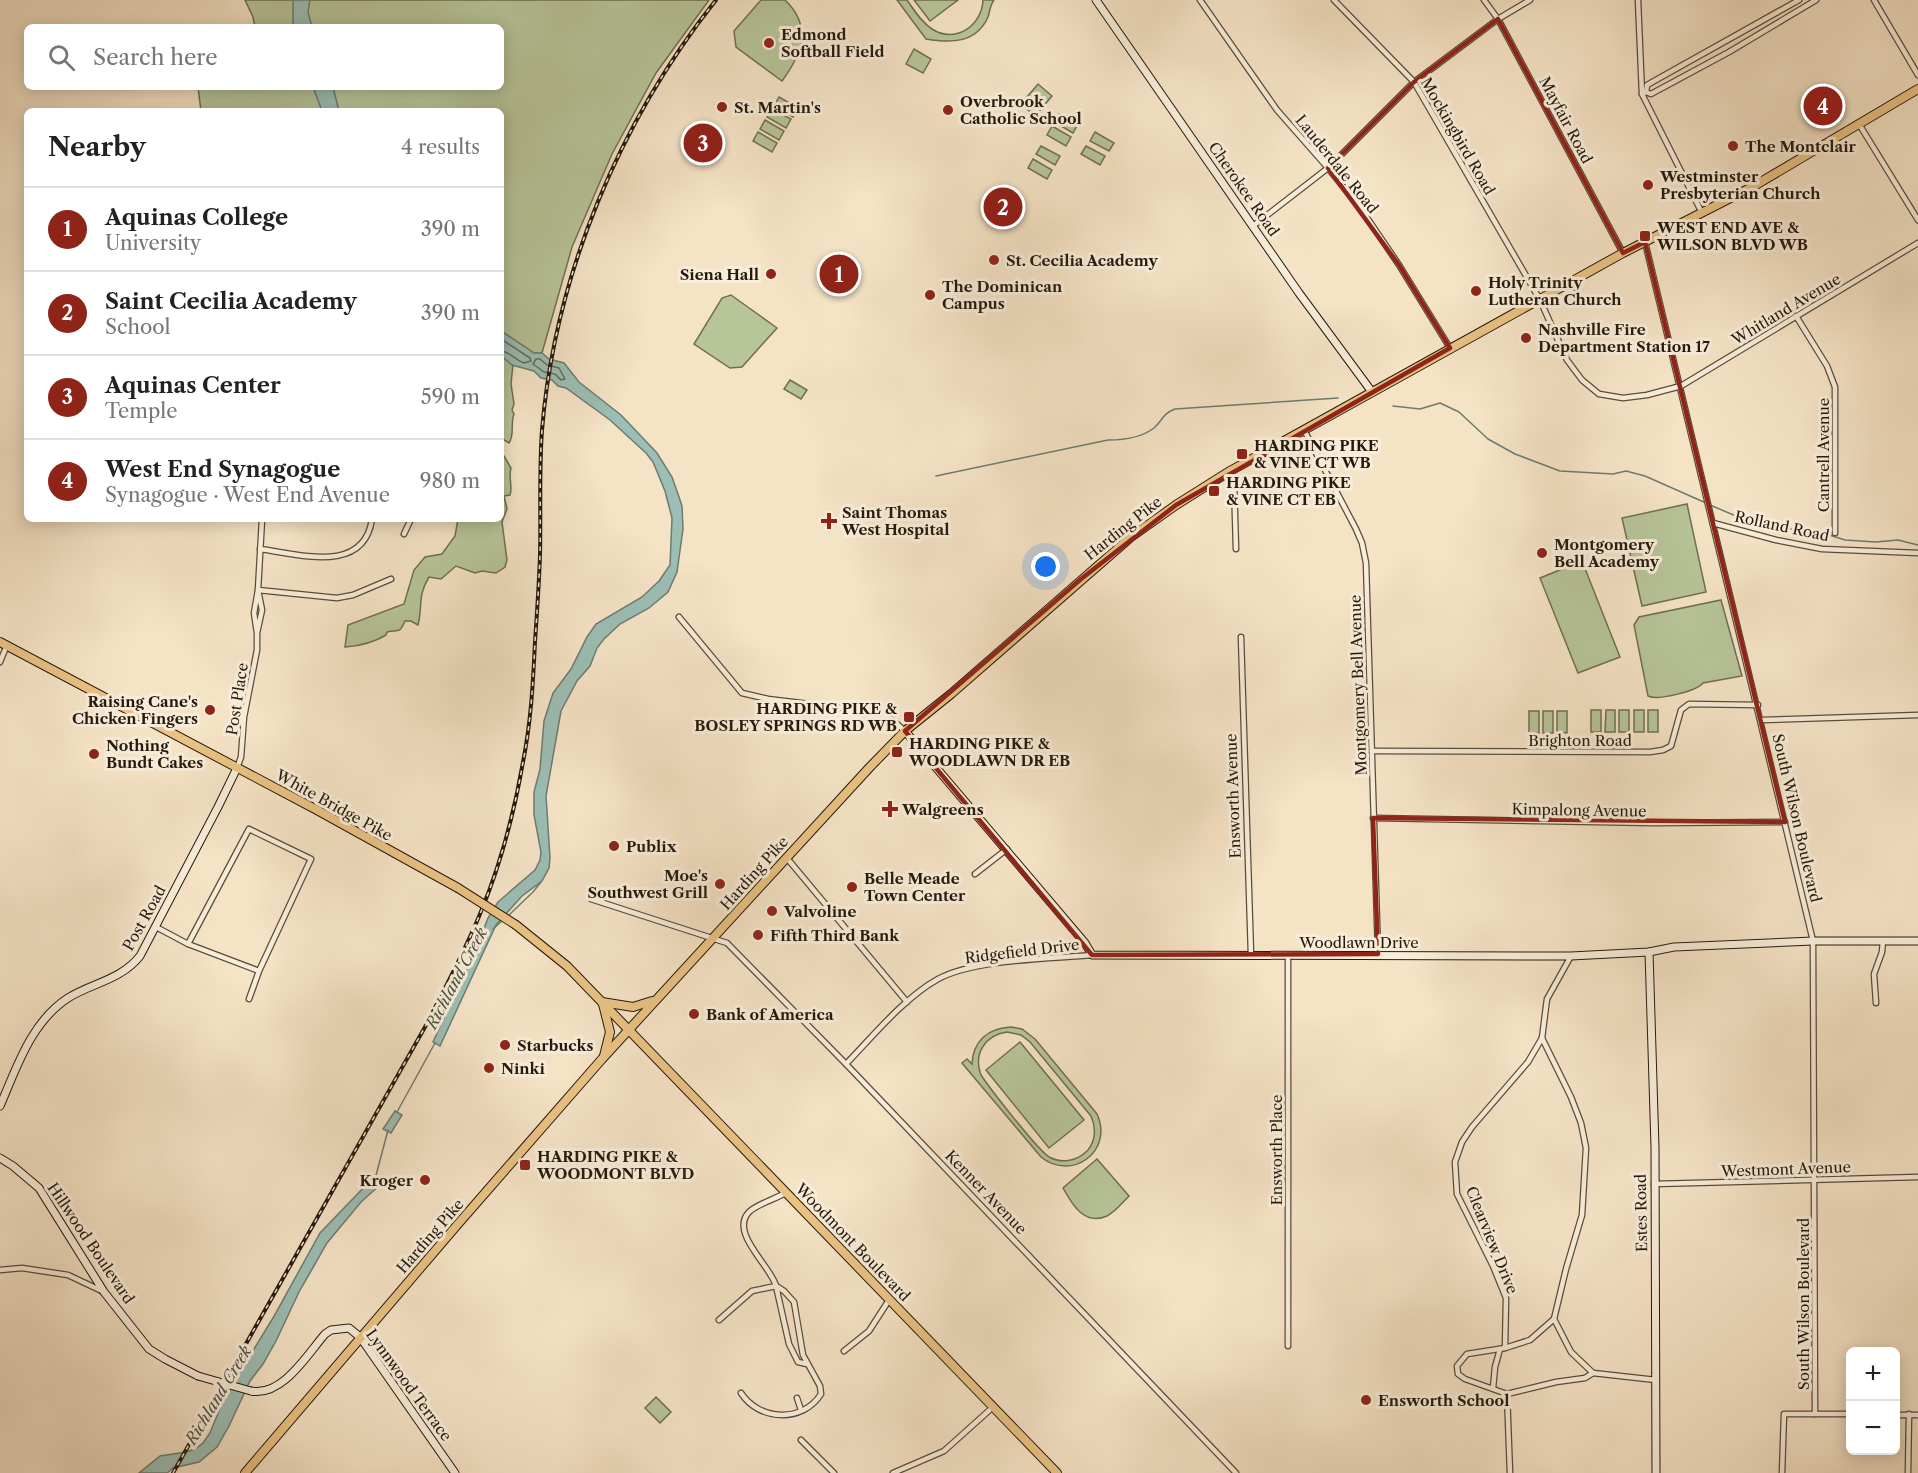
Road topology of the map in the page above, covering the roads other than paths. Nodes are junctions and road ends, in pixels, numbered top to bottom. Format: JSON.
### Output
{"nodes":[{"id":1,"x":1096,"y":0,"type":"edge"},
{"id":2,"x":1200,"y":0,"type":"edge"},
{"id":3,"x":1334,"y":0,"type":"edge"},
{"id":4,"x":1484,"y":0,"type":"edge"},
{"id":5,"x":1530,"y":0,"type":"edge"},
{"id":6,"x":1638,"y":0,"type":"edge"},
{"id":7,"x":1799,"y":0,"type":"edge"},
{"id":8,"x":1816,"y":0,"type":"edge"},
{"id":9,"x":1874,"y":0,"type":"edge"},
{"id":10,"x":1498,"y":20,"type":"junction"},
{"id":11,"x":1918,"y":75,"type":"edge"},
{"id":12,"x":1414,"y":82,"type":"junction"},
{"id":13,"x":1918,"y":89,"type":"edge"},
{"id":14,"x":1644,"y":93,"type":"junction"},
{"id":15,"x":1859,"y":124,"type":"junction"},
{"id":16,"x":1328,"y":168,"type":"junction"},
{"id":17,"x":1702,"y":213,"type":"junction"},
{"id":18,"x":1918,"y":220,"type":"edge"},
{"id":19,"x":1253,"y":226,"type":"junction"},
{"id":20,"x":1645,"y":242,"type":"junction"},
{"id":21,"x":1918,"y":243,"type":"edge"},
{"id":22,"x":1623,"y":253,"type":"junction"},
{"id":23,"x":1539,"y":300,"type":"junction"},
{"id":24,"x":1796,"y":316,"type":"junction"},
{"id":25,"x":1450,"y":348,"type":"junction"},
{"id":26,"x":1681,"y":386,"type":"junction"},
{"id":27,"x":1372,"y":392,"type":"junction"},
{"id":28,"x":1305,"y":430,"type":"junction"},
{"id":29,"x":1230,"y":471,"type":"junction"},
{"id":30,"x":262,"y":522,"type":"edge"},
{"id":31,"x":371,"y":522,"type":"edge"},
{"id":32,"x":410,"y":522,"type":"edge"},
{"id":33,"x":1713,"y":523,"type":"junction"},
{"id":34,"x":1835,"y":533,"type":"dead end"},
{"id":35,"x":405,"y":534,"type":"dead end"},
{"id":36,"x":260,"y":549,"type":"junction"},
{"id":37,"x":1236,"y":549,"type":"dead end"},
{"id":38,"x":1918,"y":553,"type":"edge"},
{"id":39,"x":391,"y":579,"type":"dead end"},
{"id":40,"x":258,"y":590,"type":"junction"},
{"id":41,"x":679,"y":617,"type":"dead end"},
{"id":42,"x":1241,"y":637,"type":"dead end"},
{"id":43,"x":3,"y":644,"type":"edge"},
{"id":44,"x":0,"y":662,"type":"edge"},
{"id":45,"x":1758,"y":705,"type":"junction"},
{"id":46,"x":1918,"y":715,"type":"edge"},
{"id":47,"x":1762,"y":720,"type":"junction"},
{"id":48,"x":905,"y":731,"type":"junction"},
{"id":49,"x":1372,"y":751,"type":"junction"},
{"id":50,"x":237,"y":768,"type":"junction"},
{"id":51,"x":1373,"y":818,"type":"junction"},
{"id":52,"x":1785,"y":822,"type":"junction"},
{"id":53,"x":1007,"y":849,"type":"junction"},
{"id":54,"x":786,"y":857,"type":"junction"},
{"id":55,"x":975,"y":874,"type":"dead end"},
{"id":56,"x":591,"y":899,"type":"dead end"},
{"id":57,"x":156,"y":927,"type":"junction"},
{"id":58,"x":711,"y":939,"type":"junction"},
{"id":59,"x":1814,"y":941,"type":"junction"},
{"id":60,"x":1883,"y":941,"type":"junction"},
{"id":61,"x":1918,"y":941,"type":"edge"},
{"id":62,"x":188,"y":944,"type":"junction"},
{"id":63,"x":1649,"y":952,"type":"junction"},
{"id":64,"x":1378,"y":954,"type":"junction"},
{"id":65,"x":1092,"y":955,"type":"junction"},
{"id":66,"x":1251,"y":955,"type":"junction"},
{"id":67,"x":1288,"y":955,"type":"junction"},
{"id":68,"x":1571,"y":956,"type":"junction"},
{"id":69,"x":259,"y":971,"type":"junction"},
{"id":70,"x":661,"y":995,"type":"junction"},
{"id":71,"x":249,"y":999,"type":"dead end"},
{"id":72,"x":602,"y":1002,"type":"junction"},
{"id":73,"x":907,"y":1002,"type":"junction"},
{"id":74,"x":1876,"y":1004,"type":"dead end"},
{"id":75,"x":629,"y":1029,"type":"junction"},
{"id":76,"x":1542,"y":1038,"type":"junction"},
{"id":77,"x":602,"y":1059,"type":"junction"},
{"id":78,"x":846,"y":1064,"type":"junction"},
{"id":79,"x":0,"y":1106,"type":"edge"},
{"id":80,"x":0,"y":1158,"type":"edge"},
{"id":81,"x":1918,"y":1177,"type":"edge"},
{"id":82,"x":1815,"y":1180,"type":"junction"},
{"id":83,"x":1654,"y":1184,"type":"junction"},
{"id":84,"x":787,"y":1192,"type":"junction"},
{"id":85,"x":0,"y":1270,"type":"edge"},
{"id":86,"x":776,"y":1286,"type":"junction"},
{"id":87,"x":104,"y":1292,"type":"junction"},
{"id":88,"x":889,"y":1300,"type":"junction"},
{"id":89,"x":1554,"y":1319,"type":"junction"},
{"id":90,"x":718,"y":1320,"type":"dead end"},
{"id":91,"x":360,"y":1337,"type":"junction"},
{"id":92,"x":1288,"y":1346,"type":"dead end"},
{"id":93,"x":1503,"y":1349,"type":"junction"},
{"id":94,"x":844,"y":1351,"type":"dead end"},
{"id":95,"x":807,"y":1364,"type":"junction"},
{"id":96,"x":1593,"y":1373,"type":"junction"},
{"id":97,"x":1656,"y":1380,"type":"junction"},
{"id":98,"x":1493,"y":1388,"type":"junction"},
{"id":99,"x":250,"y":1390,"type":"joint"},
{"id":100,"x":741,"y":1393,"type":"dead end"},
{"id":101,"x":1507,"y":1394,"type":"junction"},
{"id":102,"x":797,"y":1398,"type":"dead end"},
{"id":103,"x":993,"y":1407,"type":"junction"},
{"id":104,"x":801,"y":1410,"type":"junction"},
{"id":105,"x":1815,"y":1414,"type":"junction"},
{"id":106,"x":1846,"y":1414,"type":"edge"},
{"id":107,"x":1900,"y":1414,"type":"edge"},
{"id":108,"x":1909,"y":1414,"type":"junction"},
{"id":109,"x":1918,"y":1414,"type":"edge"},
{"id":110,"x":801,"y":1440,"type":"dead end"},
{"id":111,"x":245,"y":1473,"type":"edge"},
{"id":112,"x":455,"y":1473,"type":"edge"},
{"id":113,"x":834,"y":1473,"type":"edge"},
{"id":114,"x":893,"y":1473,"type":"edge"},
{"id":115,"x":1057,"y":1473,"type":"edge"},
{"id":116,"x":1236,"y":1473,"type":"edge"},
{"id":117,"x":1510,"y":1473,"type":"edge"},
{"id":118,"x":1656,"y":1473,"type":"edge"},
{"id":119,"x":1782,"y":1473,"type":"edge"},
{"id":120,"x":1908,"y":1473,"type":"edge"}],
"edges":[{"from":1,"to":19,"type":"street","name":"Cherokee Road"},
{"from":2,"to":16,"type":"street","name":"Lauderdale Road"},
{"from":3,"to":12,"type":"street","name":"Mockingbird Road"},
{"from":4,"to":10,"type":"street","name":"Mayfair Road"},
{"from":5,"to":10,"type":"street"},
{"from":6,"to":14,"type":"street"},
{"from":7,"to":14,"type":"street"},
{"from":8,"to":14,"type":"street"},
{"from":9,"to":11,"type":"street"},
{"from":10,"to":12,"type":"street"},
{"from":10,"to":22,"type":"street","name":"Mayfair Road"},
{"from":12,"to":16,"type":"street"},
{"from":12,"to":23,"type":"street","name":"Mockingbird Road"},
{"from":13,"to":15,"type":"main road","name":"Harding Pike"},
{"from":14,"to":17,"type":"street"},
{"from":15,"to":17,"type":"main road","name":"Harding Pike"},
{"from":15,"to":18,"type":"street"},
{"from":16,"to":19,"type":"street"},
{"from":16,"to":25,"type":"street","name":"Lauderdale Road"},
{"from":17,"to":20,"type":"main road","name":"Harding Pike"},
{"from":19,"to":27,"type":"street","name":"Cherokee Road"},
{"from":20,"to":22,"type":"main road","name":"Harding Pike"},
{"from":20,"to":26,"type":"street","name":"South Wilson Boulevard"},
{"from":21,"to":24,"type":"street","name":"Whitland Avenue"},
{"from":22,"to":23,"type":"main road","name":"Harding Pike"},
{"from":23,"to":25,"type":"main road","name":"Harding Pike"},
{"from":23,"to":26,"type":"street","name":"Whitland Avenue"},
{"from":24,"to":26,"type":"street","name":"Whitland Avenue"},
{"from":24,"to":34,"type":"street","name":"Cantrell Avenue"},
{"from":25,"to":27,"type":"main road","name":"Harding Pike"},
{"from":26,"to":33,"type":"street","name":"South Wilson Boulevard"},
{"from":27,"to":28,"type":"main road","name":"Harding Pike"},
{"from":28,"to":29,"type":"main road","name":"Harding Pike"},
{"from":28,"to":49,"type":"street","name":"Montgomery Bell Avenue"},
{"from":29,"to":37,"type":"street"},
{"from":29,"to":48,"type":"main road","name":"Harding Pike"},
{"from":30,"to":36,"type":"street","name":"Post Place"},
{"from":31,"to":36,"type":"street"},
{"from":32,"to":35,"type":"street"},
{"from":33,"to":38,"type":"street","name":"Rolland Road"},
{"from":33,"to":45,"type":"street","name":"South Wilson Boulevard"},
{"from":36,"to":40,"type":"street","name":"Post Place"},
{"from":39,"to":40,"type":"street"},
{"from":40,"to":50,"type":"street","name":"Post Place"},
{"from":41,"to":48,"type":"street"},
{"from":42,"to":66,"type":"street","name":"Ensworth Avenue"},
{"from":43,"to":44,"type":"street"},
{"from":43,"to":50,"type":"main road","name":"White Bridge Pike"},
{"from":45,"to":47,"type":"street","name":"South Wilson Boulevard"},
{"from":45,"to":49,"type":"street","name":"Brighton Road"},
{"from":46,"to":47,"type":"street"},
{"from":47,"to":52,"type":"street","name":"South Wilson Boulevard"},
{"from":48,"to":53,"type":"street"},
{"from":48,"to":54,"type":"main road","name":"Harding Pike"},
{"from":49,"to":51,"type":"street","name":"Montgomery Bell Avenue"},
{"from":50,"to":57,"type":"street","name":"Post Road"},
{"from":50,"to":72,"type":"main road","name":"White Bridge Pike","bridge":true},
{"from":51,"to":52,"type":"street","name":"Kimpalong Avenue"},
{"from":51,"to":64,"type":"street","name":"Montgomery Bell Avenue"},
{"from":52,"to":59,"type":"street","name":"South Wilson Boulevard"},
{"from":53,"to":55,"type":"street"},
{"from":53,"to":65,"type":"street"},
{"from":54,"to":58,"type":"main road","name":"Harding Pike"},
{"from":54,"to":73,"type":"street"},
{"from":56,"to":58,"type":"street","name":"Kenner Avenue"},
{"from":57,"to":62,"type":"street"},
{"from":57,"to":79,"type":"street","name":"Post Road"},
{"from":58,"to":70,"type":"main road","name":"Harding Pike"},
{"from":58,"to":78,"type":"street","name":"Kenner Avenue"},
{"from":59,"to":60,"type":"street","name":"Woodlawn Drive"},
{"from":59,"to":63,"type":"street","name":"Woodlawn Drive"},
{"from":59,"to":82,"type":"street","name":"South Wilson Boulevard"},
{"from":60,"to":61,"type":"street","name":"Woodlawn Drive"},
{"from":60,"to":74,"type":"street"},
{"from":62,"to":69,"type":"street"},
{"from":62,"to":69,"type":"street"},
{"from":63,"to":68,"type":"street","name":"Woodlawn Drive"},
{"from":63,"to":83,"type":"street","name":"Estes Road"},
{"from":64,"to":67,"type":"street","name":"Woodlawn Drive"},
{"from":64,"to":68,"type":"street","name":"Woodlawn Drive"},
{"from":65,"to":66,"type":"street","name":"Woodlawn Drive"},
{"from":65,"to":73,"type":"street","name":"Ridgefield Drive"},
{"from":66,"to":67,"type":"street","name":"Woodlawn Drive"},
{"from":67,"to":92,"type":"street","name":"Ensworth Place"},
{"from":68,"to":76,"type":"street","name":"Clearview Drive"},
{"from":69,"to":71,"type":"street"},
{"from":70,"to":72,"type":"main road"},
{"from":70,"to":75,"type":"main road","name":"Harding Pike"},
{"from":72,"to":75,"type":"main road","name":"White Bridge Pike"},
{"from":72,"to":77,"type":"main road"},
{"from":73,"to":78,"type":"street","name":"Ridgefield Drive"},
{"from":75,"to":77,"type":"main road","name":"Harding Pike"},
{"from":75,"to":84,"type":"main road","name":"Woodmont Boulevard"},
{"from":76,"to":89,"type":"street"},
{"from":76,"to":93,"type":"street","name":"Clearview Drive"},
{"from":77,"to":91,"type":"main road","name":"Harding Pike"},
{"from":78,"to":116,"type":"street","name":"Kenner Avenue"},
{"from":80,"to":87,"type":"street","name":"Hillwood Boulevard"},
{"from":81,"to":82,"type":"street","name":"Westmont Avenue"},
{"from":82,"to":83,"type":"street","name":"Westmont Avenue"},
{"from":82,"to":105,"type":"street","name":"South Wilson Boulevard"},
{"from":83,"to":97,"type":"street","name":"Estes Road"},
{"from":84,"to":86,"type":"street"},
{"from":84,"to":88,"type":"main road","name":"Woodmont Boulevard"},
{"from":85,"to":87,"type":"street"},
{"from":86,"to":90,"type":"street"},
{"from":86,"to":95,"type":"street"},
{"from":86,"to":95,"type":"street"},
{"from":87,"to":99,"type":"street","name":"Hillwood Boulevard","bridge":true},
{"from":88,"to":94,"type":"street"},
{"from":88,"to":103,"type":"main road","name":"Woodmont Boulevard"},
{"from":89,"to":93,"type":"street"},
{"from":89,"to":96,"type":"street"},
{"from":91,"to":99,"type":"street","name":"Lynnwood Terrace"},
{"from":91,"to":111,"type":"main road","name":"Harding Pike"},
{"from":91,"to":112,"type":"street","name":"Lynnwood Terrace"},
{"from":93,"to":98,"type":"street","name":"Clearview Drive"},
{"from":93,"to":98,"type":"street"},
{"from":95,"to":104,"type":"street"},
{"from":96,"to":97,"type":"street"},
{"from":96,"to":101,"type":"street"},
{"from":97,"to":118,"type":"street","name":"Estes Road"},
{"from":98,"to":101,"type":"street"},
{"from":100,"to":104,"type":"street"},
{"from":101,"to":117,"type":"street"},
{"from":102,"to":104,"type":"street"},
{"from":103,"to":114,"type":"street"},
{"from":103,"to":115,"type":"main road","name":"Woodmont Boulevard"},
{"from":105,"to":106,"type":"street"},
{"from":105,"to":119,"type":"street"},
{"from":107,"to":108,"type":"street"},
{"from":108,"to":109,"type":"street"},
{"from":108,"to":120,"type":"street"},
{"from":110,"to":113,"type":"street"}]}
